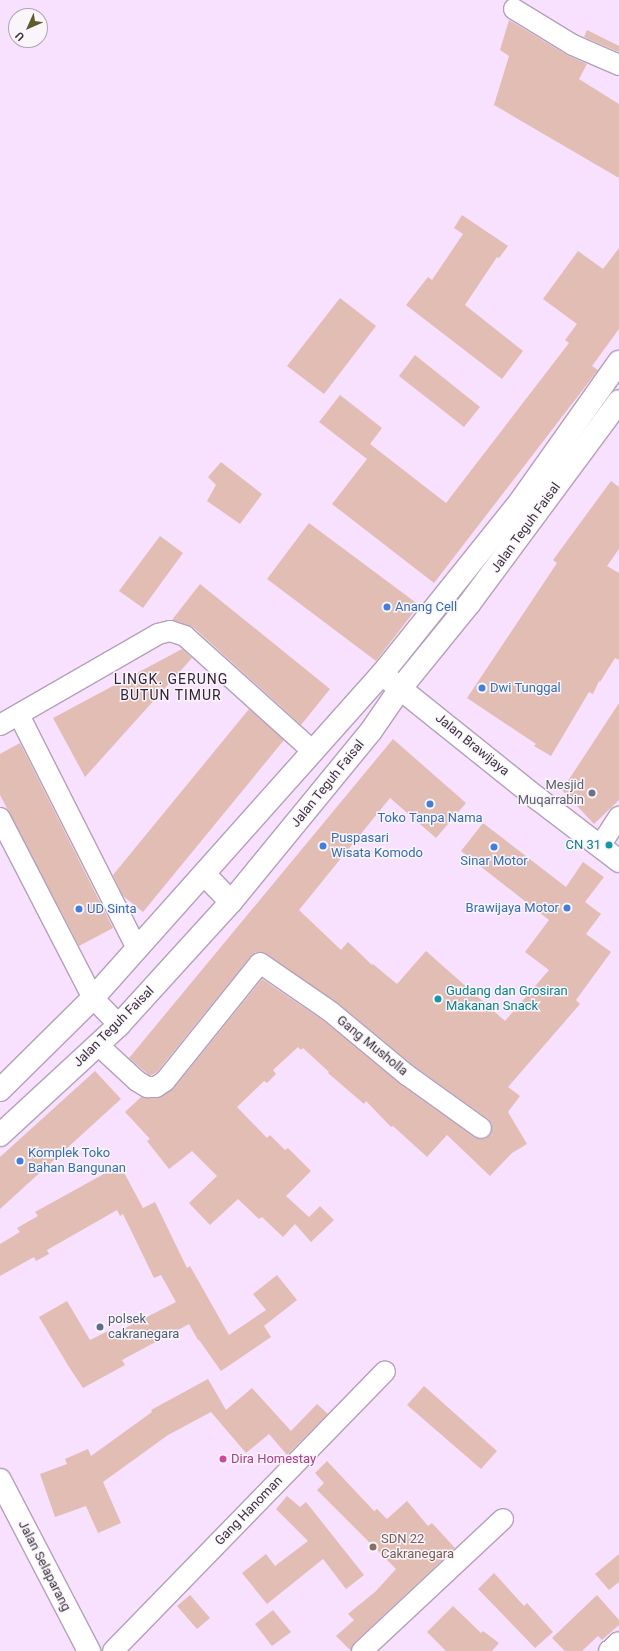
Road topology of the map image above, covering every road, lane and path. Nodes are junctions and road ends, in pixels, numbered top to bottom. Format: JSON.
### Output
{"nodes":[{"id":1,"x":514,"y":9,"type":"dead end"},
{"id":2,"x":619,"y":65,"type":"edge"},
{"id":3,"x":619,"y":362,"type":"edge"},
{"id":4,"x":619,"y":401,"type":"edge"},
{"id":5,"x":382,"y":674,"type":"junction"},
{"id":6,"x":400,"y":689,"type":"junction"},
{"id":7,"x":20,"y":715,"type":"junction"},
{"id":8,"x":0,"y":725,"type":"edge"},
{"id":9,"x":314,"y":752,"type":"junction"},
{"id":10,"x":619,"y":817,"type":"edge"},
{"id":11,"x":0,"y":818,"type":"edge"},
{"id":12,"x":600,"y":846,"type":"junction"},
{"id":13,"x":619,"y":861,"type":"edge"},
{"id":14,"x":205,"y":875,"type":"junction"},
{"id":15,"x":231,"y":902,"type":"junction"},
{"id":16,"x":137,"y":949,"type":"junction"},
{"id":17,"x":93,"y":998,"type":"junction"},
{"id":18,"x":119,"y":1025,"type":"junction"},
{"id":19,"x":98,"y":1045,"type":"junction"},
{"id":20,"x":0,"y":1090,"type":"edge"},
{"id":21,"x":481,"y":1128,"type":"dead end"},
{"id":22,"x":0,"y":1135,"type":"edge"},
{"id":23,"x":385,"y":1371,"type":"dead end"},
{"id":24,"x":0,"y":1480,"type":"edge"},
{"id":25,"x":503,"y":1519,"type":"dead end"},
{"id":26,"x":619,"y":1642,"type":"edge"},
{"id":27,"x":88,"y":1651,"type":"edge"},
{"id":28,"x":113,"y":1651,"type":"edge"},
{"id":29,"x":362,"y":1651,"type":"edge"},
{"id":30,"x":610,"y":1651,"type":"edge"}],
"edges":[{"from":1,"to":2,"type":"street"},
{"from":3,"to":5,"type":"main road","name":"Jalan Teguh Faisal"},
{"from":4,"to":6,"type":"main road","name":"Jalan Teguh Faisal"},
{"from":5,"to":6,"type":"main road","name":"Jalan Brawijaya"},
{"from":5,"to":9,"type":"main road","name":"Jalan Teguh Faisal"},
{"from":6,"to":12,"type":"main road","name":"Jalan Brawijaya"},
{"from":6,"to":15,"type":"main road","name":"Jalan Teguh Faisal"},
{"from":7,"to":8,"type":"street"},
{"from":7,"to":9,"type":"street"},
{"from":7,"to":16,"type":"street"},
{"from":9,"to":14,"type":"main road","name":"Jalan Teguh Faisal"},
{"from":10,"to":12,"type":"street"},
{"from":11,"to":17,"type":"street"},
{"from":12,"to":13,"type":"main road","name":"Jalan Brawijaya"},
{"from":14,"to":15,"type":"main road"},
{"from":14,"to":16,"type":"main road","name":"Jalan Teguh Faisal"},
{"from":15,"to":18,"type":"main road","name":"Jalan Teguh Faisal"},
{"from":16,"to":17,"type":"main road","name":"Jalan Teguh Faisal"},
{"from":17,"to":18,"type":"street"},
{"from":17,"to":20,"type":"main road","name":"Jalan Teguh Faisal"},
{"from":18,"to":19,"type":"main road","name":"Jalan Teguh Faisal"},
{"from":19,"to":21,"type":"street","name":"Gang Musholla"},
{"from":19,"to":22,"type":"main road","name":"Jalan Teguh Faisal"},
{"from":23,"to":28,"type":"street","name":"Gang Hanoman"},
{"from":24,"to":27,"type":"main road","name":"Jalan Selaparang"},
{"from":25,"to":29,"type":"street"},
{"from":26,"to":30,"type":"street"}]}
